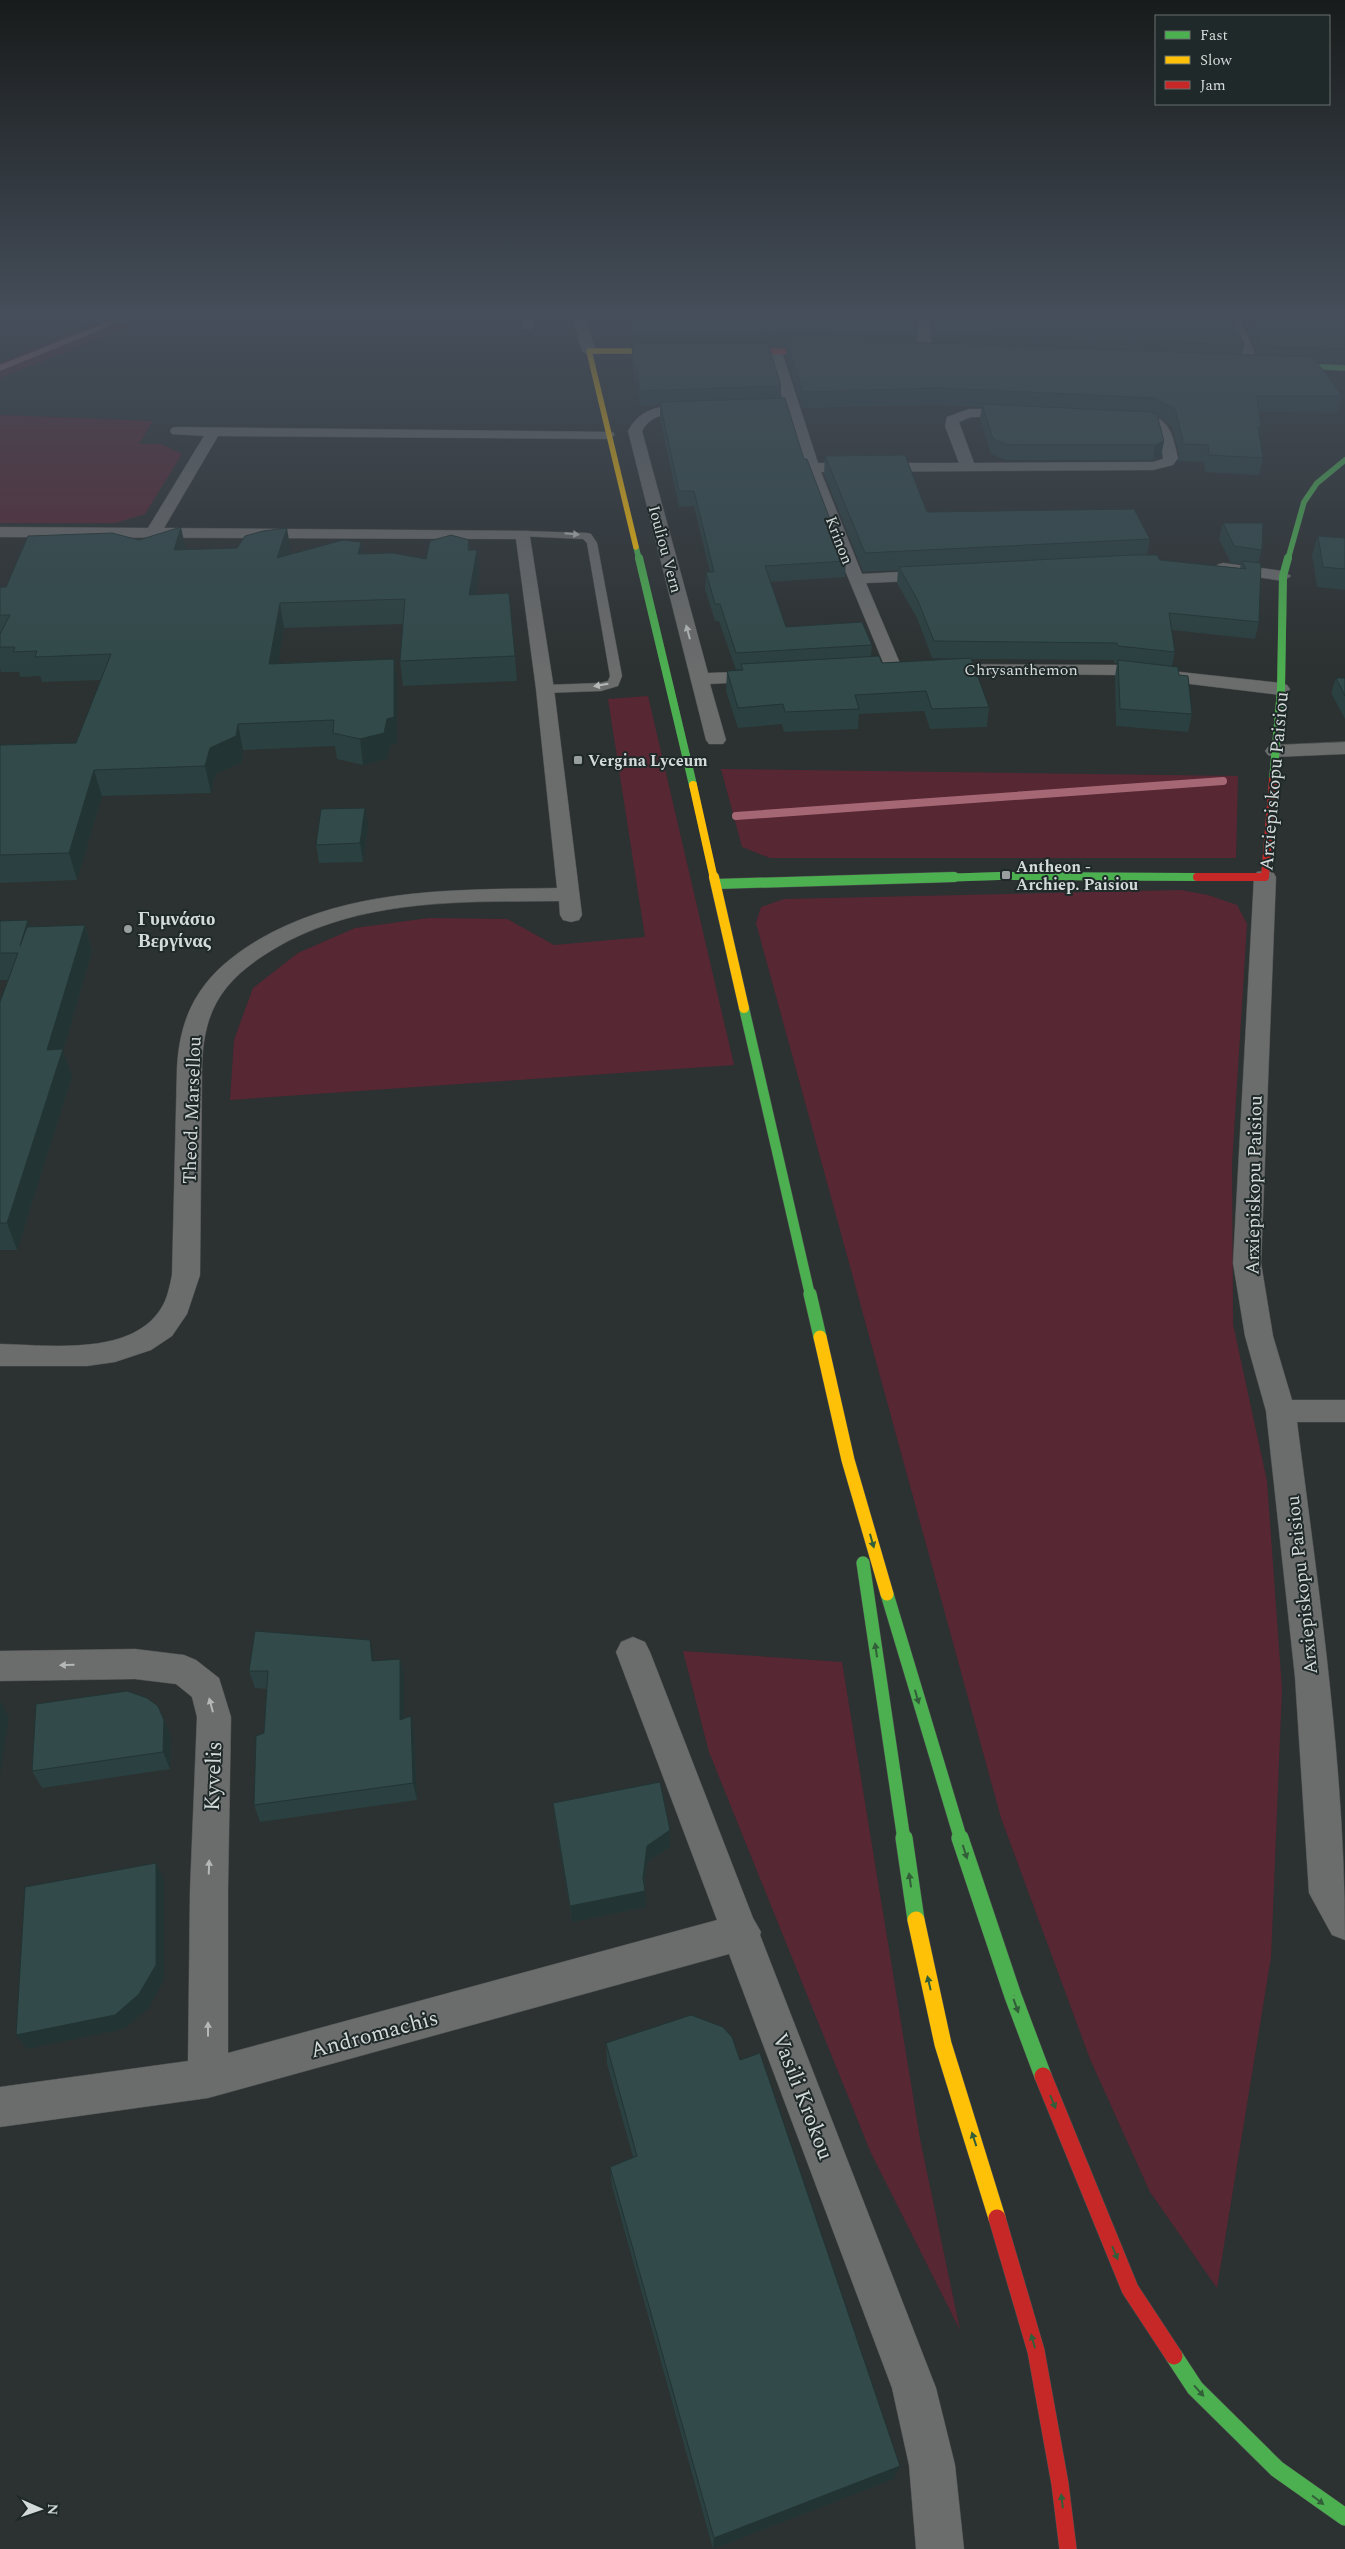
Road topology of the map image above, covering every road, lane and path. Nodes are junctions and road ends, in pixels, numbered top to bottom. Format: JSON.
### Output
{"nodes":[{"id":1,"x":213,"y":433,"type":"edge"},
{"id":2,"x":339,"y":433,"type":"edge"},
{"id":3,"x":634,"y":433,"type":"edge"},
{"id":4,"x":800,"y":433,"type":"edge"},
{"id":5,"x":955,"y":433,"type":"edge"},
{"id":6,"x":1165,"y":433,"type":"edge"},
{"id":7,"x":608,"y":435,"type":"joint"},
{"id":8,"x":1345,"y":460,"type":"edge"},
{"id":9,"x":968,"y":466,"type":"junction"},
{"id":10,"x":813,"y":468,"type":"junction"},
{"id":11,"x":0,"y":532,"type":"edge"},
{"id":12,"x":153,"y":533,"type":"junction"},
{"id":13,"x":523,"y":534,"type":"junction"},
{"id":14,"x":1203,"y":566,"type":"edge"},
{"id":15,"x":950,"y":574,"type":"edge"},
{"id":16,"x":1283,"y":576,"type":"junction"},
{"id":17,"x":855,"y":579,"type":"junction"},
{"id":18,"x":893,"y":668,"type":"junction"},
{"id":19,"x":874,"y":670,"type":"edge"},
{"id":20,"x":777,"y":675,"type":"edge"},
{"id":21,"x":700,"y":679,"type":"junction"},
{"id":22,"x":546,"y":689,"type":"junction"},
{"id":23,"x":1281,"y":689,"type":"junction"},
{"id":24,"x":716,"y":740,"type":"dead end"},
{"id":25,"x":1345,"y":748,"type":"edge"},
{"id":26,"x":1276,"y":751,"type":"junction"},
{"id":27,"x":1265,"y":877,"type":"junction"},
{"id":28,"x":716,"y":884,"type":"junction"},
{"id":29,"x":0,"y":1355,"type":"edge"},
{"id":30,"x":1281,"y":1411,"type":"junction"},
{"id":31,"x":1345,"y":1411,"type":"edge"},
{"id":32,"x":848,"y":1460,"type":"junction"},
{"id":33,"x":633,"y":1652,"type":"dead end"},
{"id":34,"x":0,"y":1666,"type":"edge"},
{"id":35,"x":1345,"y":1922,"type":"edge"},
{"id":36,"x":742,"y":1932,"type":"junction"},
{"id":37,"x":208,"y":2078,"type":"junction"},
{"id":38,"x":0,"y":2107,"type":"edge"},
{"id":39,"x":1345,"y":2517,"type":"edge"},
{"id":40,"x":940,"y":2549,"type":"edge"},
{"id":41,"x":1068,"y":2549,"type":"edge"}],
"edges":[{"from":1,"to":12,"type":"street"},
{"from":2,"to":7,"type":"street"},
{"from":21,"to":3,"type":"street","name":"Iouliou Vern","one_way":true},
{"from":4,"to":10,"type":"street","name":"Krinon"},
{"from":5,"to":9,"type":"street"},
{"from":6,"to":9,"type":"street"},
{"from":7,"to":28,"type":"street"},
{"from":8,"to":16,"type":"street","name":"Arxiepiskopu Paisiou"},
{"from":9,"to":10,"type":"street"},
{"from":10,"to":17,"type":"street","name":"Krinon"},
{"from":11,"to":12,"type":"street"},
{"from":12,"to":13,"type":"street"},
{"from":13,"to":22,"type":"street"},
{"from":13,"to":22,"type":"lane","one_way":true},
{"from":14,"to":16,"type":"street"},
{"from":15,"to":17,"type":"street"},
{"from":16,"to":23,"type":"street","name":"Arxiepiskopu Paisiou"},
{"from":17,"to":18,"type":"street","name":"Krinon"},
{"from":18,"to":19,"type":"street","name":"Chrysanthemon"},
{"from":18,"to":23,"type":"street","name":"Chrysanthemon"},
{"from":20,"to":21,"type":"street"},
{"from":21,"to":24,"type":"street","name":"Iouliou Vern"},
{"from":22,"to":29,"type":"street","name":"Theod. Marsellou"},
{"from":23,"to":26,"type":"street","name":"Arxiepiskopu Paisiou"},
{"from":25,"to":26,"type":"street"},
{"from":26,"to":27,"type":"street","name":"Arxiepiskopu Paisiou"},
{"from":27,"to":28,"type":"street"},
{"from":27,"to":30,"type":"street","name":"Arxiepiskopu Paisiou"},
{"from":28,"to":32,"type":"street"},
{"from":30,"to":31,"type":"street"},
{"from":30,"to":35,"type":"street","name":"Arxiepiskopu Paisiou"},
{"from":32,"to":39,"type":"street","one_way":true},
{"from":41,"to":32,"type":"street","one_way":true},
{"from":33,"to":36,"type":"street","name":"Vasili Krokou"},
{"from":37,"to":34,"type":"street","name":"Kyvelis","one_way":true},
{"from":36,"to":37,"type":"street","name":"Andromachis"},
{"from":36,"to":40,"type":"street","name":"Vasili Krokou"},
{"from":37,"to":38,"type":"street","name":"Andromachis"}]}
